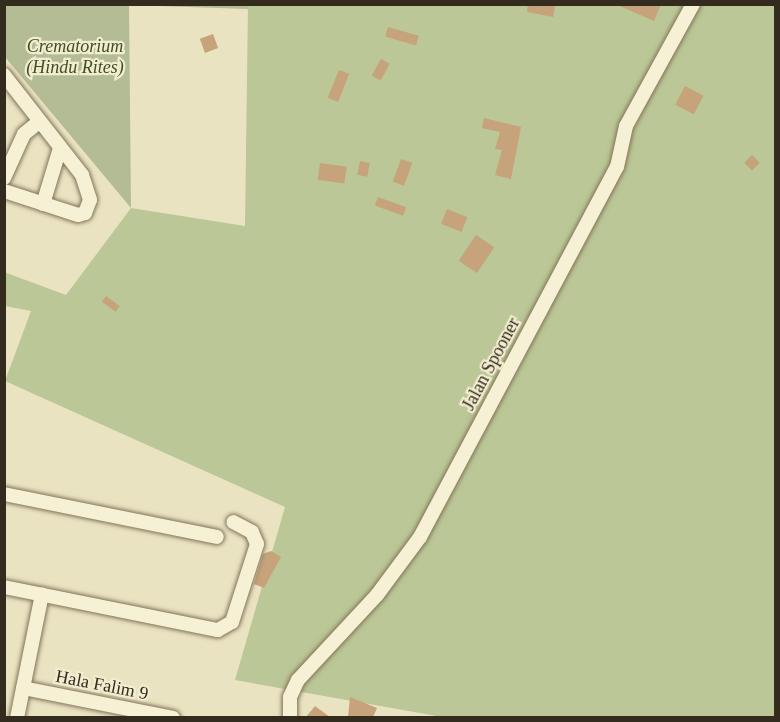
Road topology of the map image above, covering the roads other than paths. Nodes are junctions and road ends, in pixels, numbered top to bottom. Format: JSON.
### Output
{"nodes":[{"id":1,"x":693,"y":4,"type":"edge"},
{"id":2,"x":4,"y":75,"type":"edge"},
{"id":3,"x":39,"y":122,"type":"junction"},
{"id":4,"x":60,"y":148,"type":"junction"},
{"id":5,"x":4,"y":178,"type":"edge"},
{"id":6,"x":4,"y":191,"type":"edge"},
{"id":7,"x":42,"y":204,"type":"junction"},
{"id":8,"x":4,"y":494,"type":"edge"},
{"id":9,"x":233,"y":522,"type":"dead end"},
{"id":10,"x":217,"y":537,"type":"dead end"},
{"id":11,"x":4,"y":587,"type":"edge"},
{"id":12,"x":42,"y":594,"type":"junction"},
{"id":13,"x":23,"y":688,"type":"junction"},
{"id":14,"x":17,"y":717,"type":"edge"},
{"id":15,"x":173,"y":717,"type":"edge"},
{"id":16,"x":290,"y":717,"type":"edge"}],
"edges":[{"from":1,"to":16,"type":"street","name":"Jalan Spooner"},
{"from":2,"to":3,"type":"street"},
{"from":3,"to":4,"type":"street"},
{"from":3,"to":5,"type":"street"},
{"from":4,"to":7,"type":"street"},
{"from":4,"to":7,"type":"street"},
{"from":6,"to":7,"type":"street"},
{"from":8,"to":10,"type":"street"},
{"from":9,"to":12,"type":"street"},
{"from":11,"to":12,"type":"street"},
{"from":12,"to":13,"type":"street"},
{"from":13,"to":14,"type":"street"},
{"from":13,"to":15,"type":"street","name":"Hala Falim 9"}]}
